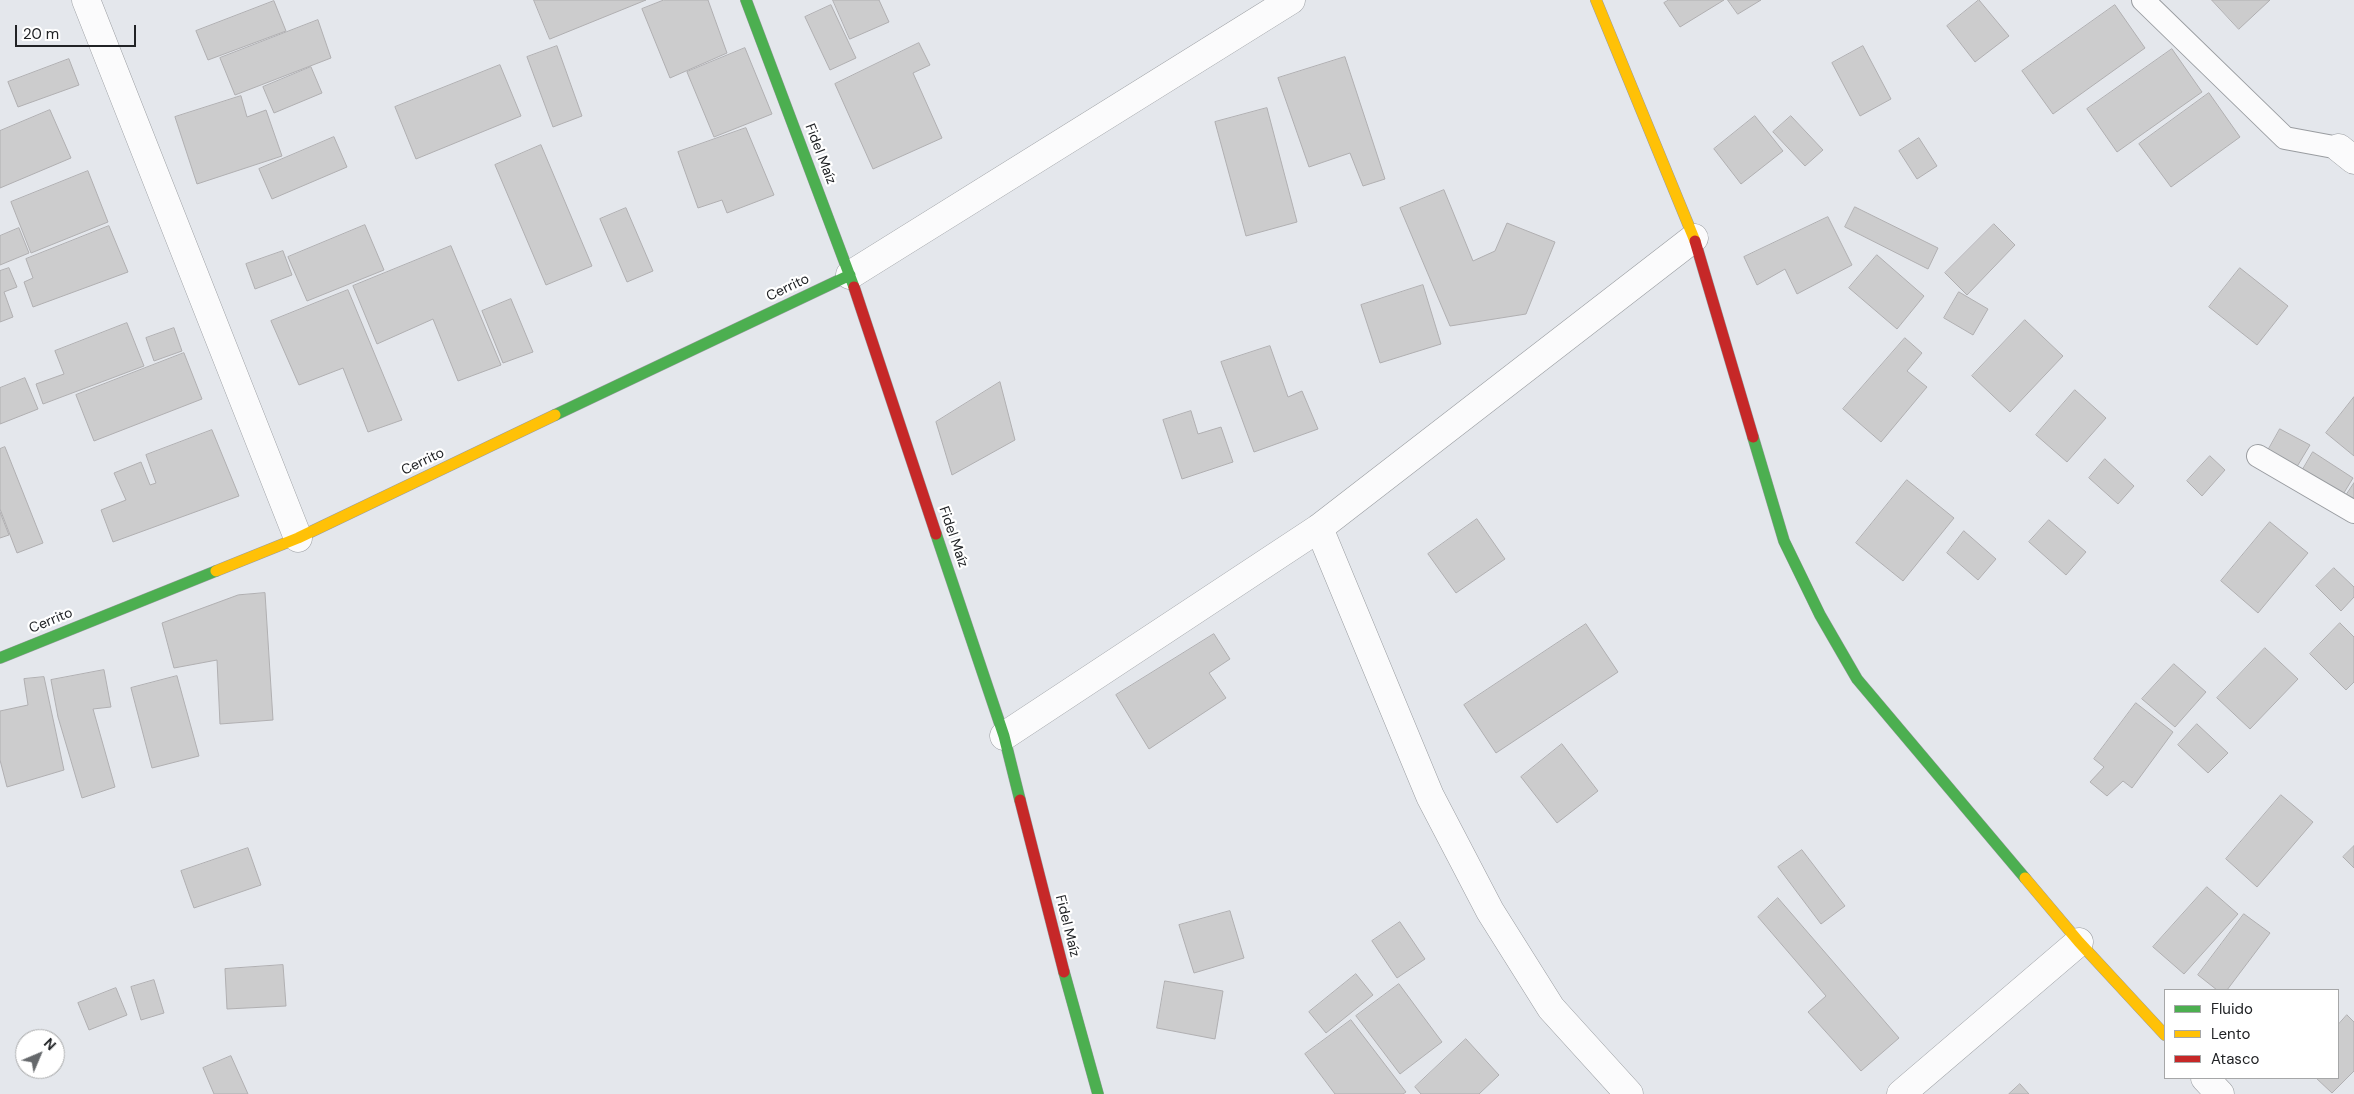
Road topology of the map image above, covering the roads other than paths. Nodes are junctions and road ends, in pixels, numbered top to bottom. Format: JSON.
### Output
{"nodes":[{"id":1,"x":86,"y":0,"type":"edge"},
{"id":2,"x":746,"y":0,"type":"edge"},
{"id":3,"x":1291,"y":0,"type":"edge"},
{"id":4,"x":1596,"y":0,"type":"edge"},
{"id":5,"x":2143,"y":0,"type":"edge"},
{"id":6,"x":2347,"y":154,"type":"edge"},
{"id":7,"x":1694,"y":238,"type":"junction"},
{"id":8,"x":850,"y":275,"type":"junction"},
{"id":9,"x":2258,"y":456,"type":"dead end"},
{"id":10,"x":2354,"y":512,"type":"edge"},
{"id":11,"x":1319,"y":528,"type":"junction"},
{"id":12,"x":298,"y":538,"type":"junction"},
{"id":13,"x":0,"y":658,"type":"edge"},
{"id":14,"x":1004,"y":736,"type":"junction"},
{"id":15,"x":2078,"y":942,"type":"junction"},
{"id":16,"x":2164,"y":1034,"type":"edge"},
{"id":17,"x":2206,"y":1079,"type":"edge"},
{"id":18,"x":1098,"y":1094,"type":"edge"},
{"id":19,"x":1629,"y":1094,"type":"edge"},
{"id":20,"x":1901,"y":1094,"type":"edge"},
{"id":21,"x":2220,"y":1094,"type":"edge"}],
"edges":[{"from":1,"to":12,"type":"street"},
{"from":2,"to":8,"type":"street","name":"Fidel Maíz"},
{"from":3,"to":8,"type":"street"},
{"from":4,"to":7,"type":"street"},
{"from":5,"to":6,"type":"lane"},
{"from":7,"to":11,"type":"street"},
{"from":7,"to":15,"type":"street"},
{"from":8,"to":12,"type":"street","name":"Cerrito"},
{"from":8,"to":14,"type":"street","name":"Fidel Maíz"},
{"from":9,"to":10,"type":"lane"},
{"from":11,"to":14,"type":"street"},
{"from":11,"to":19,"type":"street"},
{"from":12,"to":13,"type":"street","name":"Cerrito"},
{"from":14,"to":18,"type":"street","name":"Fidel Maíz"},
{"from":15,"to":16,"type":"street"},
{"from":15,"to":20,"type":"street"},
{"from":17,"to":21,"type":"street"}]}
